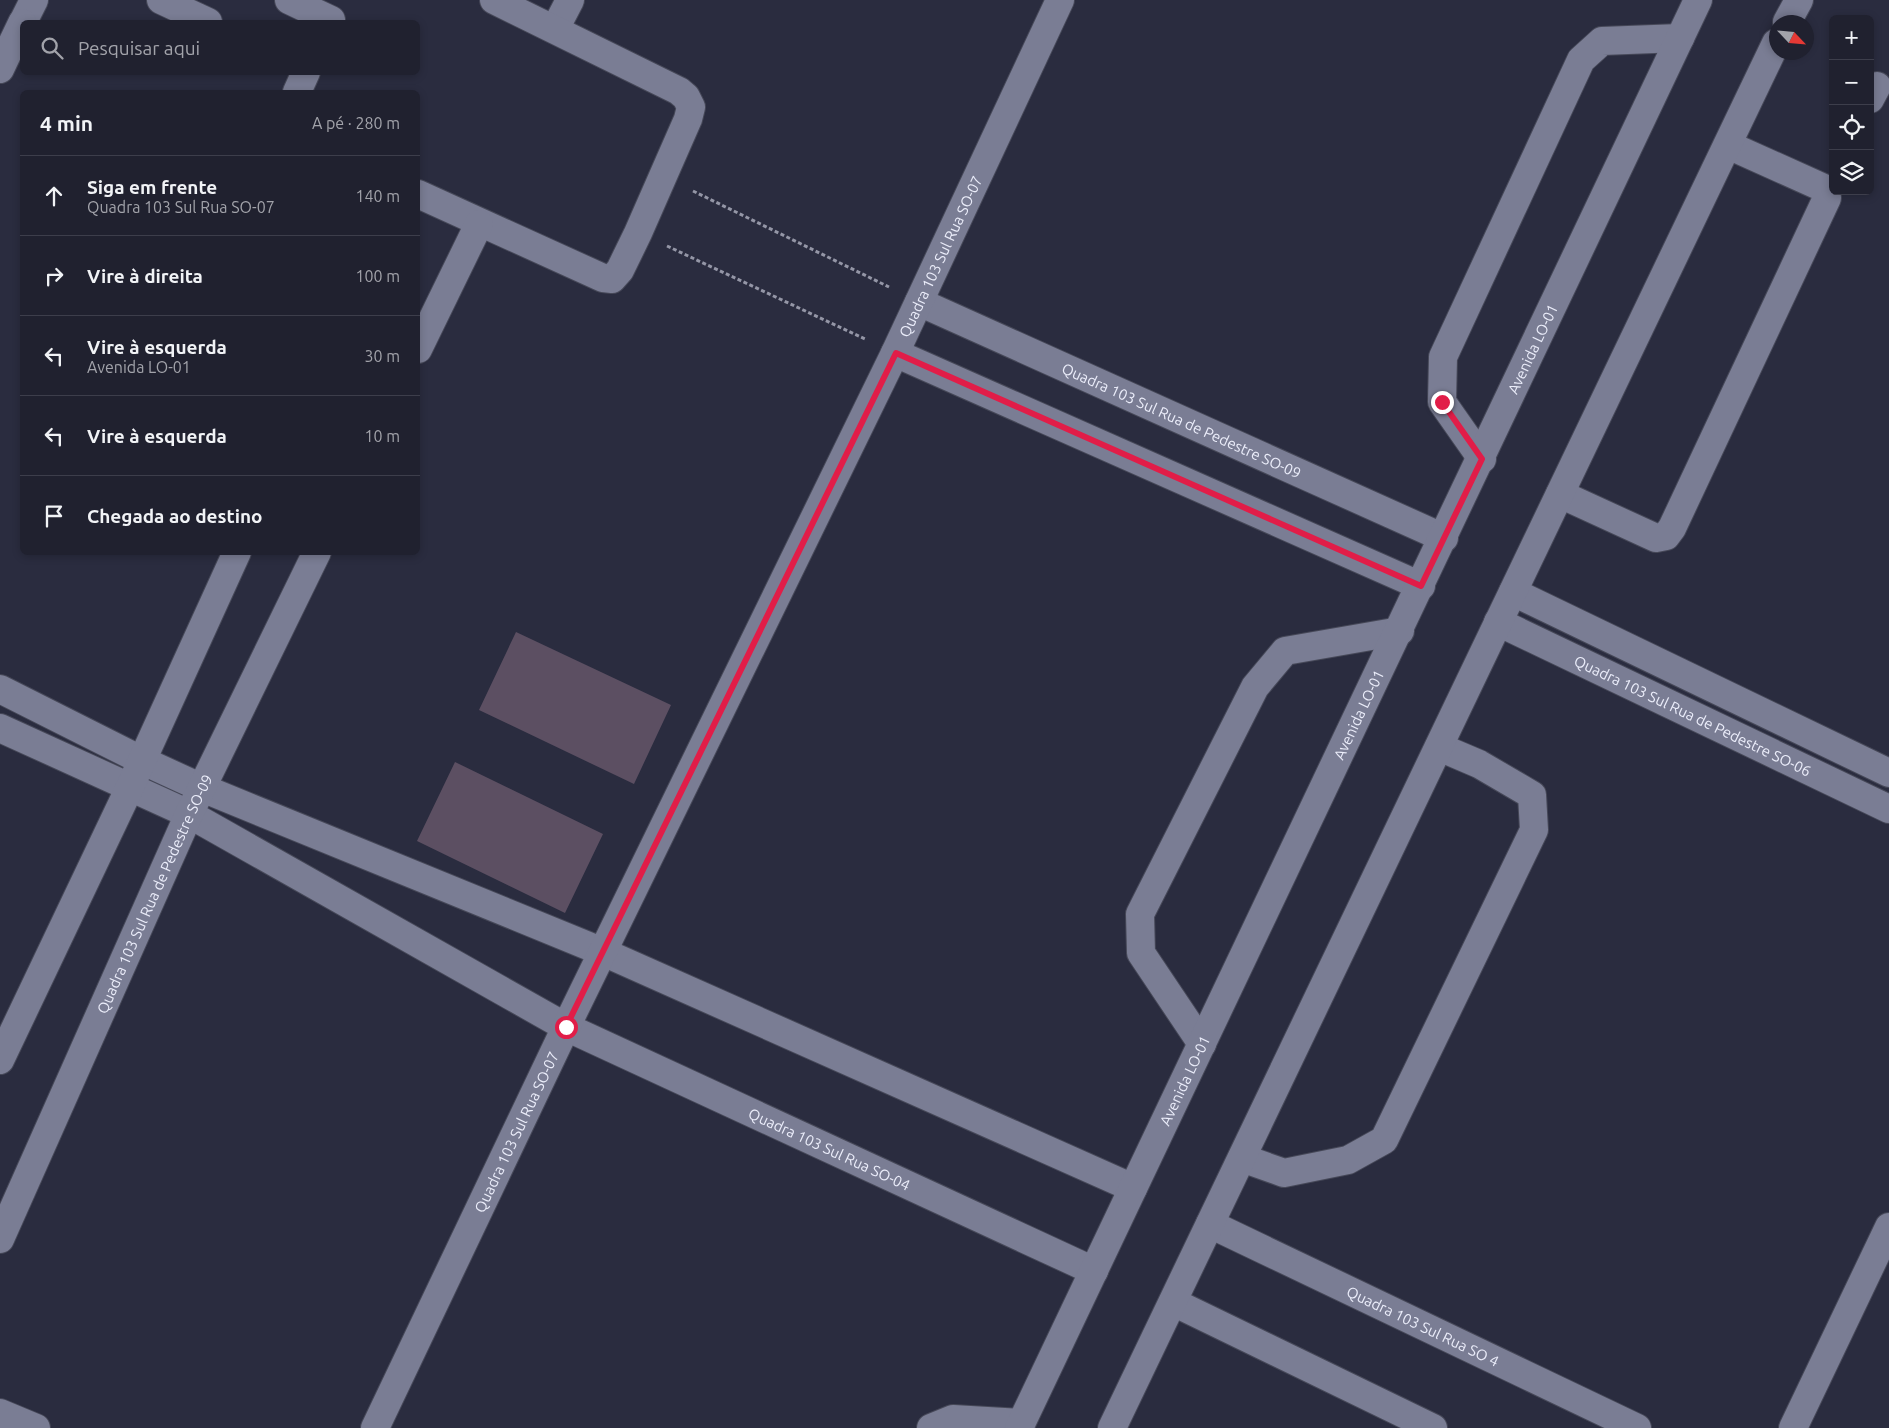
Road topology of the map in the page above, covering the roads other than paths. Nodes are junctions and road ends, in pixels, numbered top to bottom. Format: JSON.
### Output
{"nodes":[{"id":1,"x":34,"y":0,"type":"edge"},
{"id":2,"x":161,"y":0,"type":"edge"},
{"id":3,"x":289,"y":0,"type":"edge"},
{"id":4,"x":494,"y":0,"type":"edge"},
{"id":5,"x":570,"y":0,"type":"edge"},
{"id":6,"x":1060,"y":0,"type":"edge"},
{"id":7,"x":1698,"y":0,"type":"edge"},
{"id":8,"x":1799,"y":0,"type":"edge"},
{"id":9,"x":334,"y":14,"type":"edge"},
{"id":10,"x":1790,"y":15,"type":"edge"},
{"id":11,"x":24,"y":20,"type":"edge"},
{"id":12,"x":204,"y":20,"type":"edge"},
{"id":13,"x":20,"y":29,"type":"edge"},
{"id":14,"x":554,"y":29,"type":"junction"},
{"id":15,"x":1680,"y":38,"type":"junction"},
{"id":16,"x":1769,"y":57,"type":"edge"},
{"id":17,"x":0,"y":69,"type":"edge"},
{"id":18,"x":305,"y":75,"type":"edge"},
{"id":19,"x":298,"y":90,"type":"edge"},
{"id":20,"x":1728,"y":145,"type":"junction"},
{"id":21,"x":1829,"y":182,"type":"edge"},
{"id":22,"x":420,"y":195,"type":"edge"},
{"id":23,"x":479,"y":224,"type":"junction"},
{"id":24,"x":919,"y":302,"type":"junction"},
{"id":25,"x":420,"y":346,"type":"edge"},
{"id":26,"x":896,"y":353,"type":"junction"},
{"id":27,"x":1482,"y":459,"type":"junction"},
{"id":28,"x":1560,"y":494,"type":"junction"},
{"id":29,"x":1444,"y":538,"type":"junction"},
{"id":30,"x":236,"y":555,"type":"edge"},
{"id":31,"x":317,"y":555,"type":"edge"},
{"id":32,"x":1421,"y":586,"type":"junction"},
{"id":33,"x":1513,"y":592,"type":"junction"},
{"id":34,"x":1498,"y":622,"type":"junction"},
{"id":35,"x":1400,"y":631,"type":"junction"},
{"id":36,"x":0,"y":689,"type":"edge"},
{"id":37,"x":0,"y":728,"type":"edge"},
{"id":38,"x":1439,"y":746,"type":"junction"},
{"id":39,"x":141,"y":760,"type":"junction"},
{"id":40,"x":1889,"y":773,"type":"edge"},
{"id":41,"x":130,"y":787,"type":"junction"},
{"id":42,"x":202,"y":788,"type":"junction"},
{"id":43,"x":1889,"y":808,"type":"edge"},
{"id":44,"x":189,"y":814,"type":"junction"},
{"id":45,"x":602,"y":952,"type":"junction"},
{"id":46,"x":566,"y":1027,"type":"junction"},
{"id":47,"x":1202,"y":1044,"type":"junction"},
{"id":48,"x":0,"y":1060,"type":"edge"},
{"id":49,"x":1242,"y":1158,"type":"junction"},
{"id":50,"x":1133,"y":1188,"type":"junction"},
{"id":51,"x":1210,"y":1224,"type":"junction"},
{"id":52,"x":1889,"y":1227,"type":"edge"},
{"id":53,"x":0,"y":1240,"type":"edge"},
{"id":54,"x":1094,"y":1271,"type":"junction"},
{"id":55,"x":1173,"y":1302,"type":"junction"},
{"id":56,"x":0,"y":1413,"type":"edge"},
{"id":57,"x":1020,"y":1425,"type":"edge"},
{"id":58,"x":36,"y":1428,"type":"edge"},
{"id":59,"x":375,"y":1428,"type":"edge"},
{"id":60,"x":931,"y":1428,"type":"edge"},
{"id":61,"x":1112,"y":1428,"type":"edge"},
{"id":62,"x":1432,"y":1428,"type":"edge"},
{"id":63,"x":1637,"y":1428,"type":"edge"},
{"id":64,"x":1793,"y":1428,"type":"edge"}],
"edges":[{"from":1,"to":11,"type":"street"},
{"from":2,"to":12,"type":"street"},
{"from":3,"to":9,"type":"street"},
{"from":4,"to":14,"type":"street"},
{"from":5,"to":14,"type":"street"},
{"from":6,"to":24,"type":"street","name":"Quadra 103 Sul Rua SO-07"},
{"from":7,"to":15,"type":"street","name":"Avenida LO-01"},
{"from":8,"to":10,"type":"street"},
{"from":13,"to":17,"type":"street"},
{"from":14,"to":23,"type":"street"},
{"from":15,"to":27,"type":"street","name":"Avenida LO-01"},
{"from":15,"to":27,"type":"street"},
{"from":16,"to":20,"type":"street"},
{"from":18,"to":19,"type":"street"},
{"from":20,"to":21,"type":"street"},
{"from":20,"to":28,"type":"street"},
{"from":21,"to":28,"type":"street"},
{"from":22,"to":23,"type":"street"},
{"from":23,"to":25,"type":"street"},
{"from":24,"to":26,"type":"street","name":"Quadra 103 Sul Rua SO-07"},
{"from":24,"to":29,"type":"street","name":"Quadra 103 Sul Rua de Pedestre SO-09"},
{"from":26,"to":32,"type":"street"},
{"from":26,"to":45,"type":"street","name":"Quadra 103 Sul Rua SO-07"},
{"from":27,"to":29,"type":"street","name":"Avenida LO-01"},
{"from":28,"to":33,"type":"street"},
{"from":29,"to":32,"type":"street","name":"Avenida LO-01"},
{"from":30,"to":39,"type":"street"},
{"from":31,"to":42,"type":"street","name":"Quadra 103 Sul Rua de Pedestre SO-09"},
{"from":32,"to":35,"type":"street","name":"Avenida LO-01"},
{"from":33,"to":34,"type":"street"},
{"from":33,"to":40,"type":"street"},
{"from":34,"to":38,"type":"street"},
{"from":34,"to":43,"type":"street","name":"Quadra 103 Sul Rua de Pedestre SO-06"},
{"from":35,"to":47,"type":"street","name":"Avenida LO-01"},
{"from":35,"to":47,"type":"street"},
{"from":36,"to":39,"type":"street"},
{"from":37,"to":41,"type":"street","name":"Quadra 103 Sul Rua SO-04"},
{"from":38,"to":49,"type":"street"},
{"from":38,"to":49,"type":"street"},
{"from":39,"to":41,"type":"street"},
{"from":39,"to":42,"type":"street"},
{"from":41,"to":44,"type":"street","name":"Quadra 103 Sul Rua SO-04"},
{"from":41,"to":48,"type":"street"},
{"from":42,"to":44,"type":"street","name":"Quadra 103 Sul Rua de Pedestre SO-09"},
{"from":42,"to":45,"type":"street"},
{"from":44,"to":46,"type":"street","name":"Quadra 103 Sul Rua SO-04"},
{"from":44,"to":53,"type":"street","name":"Quadra 103 Sul Rua de Pedestre SO-09"},
{"from":45,"to":46,"type":"street","name":"Quadra 103 Sul Rua SO-07"},
{"from":45,"to":50,"type":"street"},
{"from":46,"to":54,"type":"street","name":"Quadra 103 Sul Rua SO-04"},
{"from":46,"to":59,"type":"street","name":"Quadra 103 Sul Rua SO-07"},
{"from":47,"to":50,"type":"street","name":"Avenida LO-01"},
{"from":49,"to":51,"type":"street"},
{"from":50,"to":54,"type":"street","name":"Avenida LO-01"},
{"from":51,"to":55,"type":"street"},
{"from":51,"to":63,"type":"street","name":"Quadra 103 Sul Rua SO 4"},
{"from":52,"to":64,"type":"street"},
{"from":54,"to":57,"type":"street","name":"Avenida LO-01"},
{"from":55,"to":61,"type":"street"},
{"from":55,"to":62,"type":"street"},
{"from":56,"to":58,"type":"street"},
{"from":57,"to":60,"type":"street"}]}
